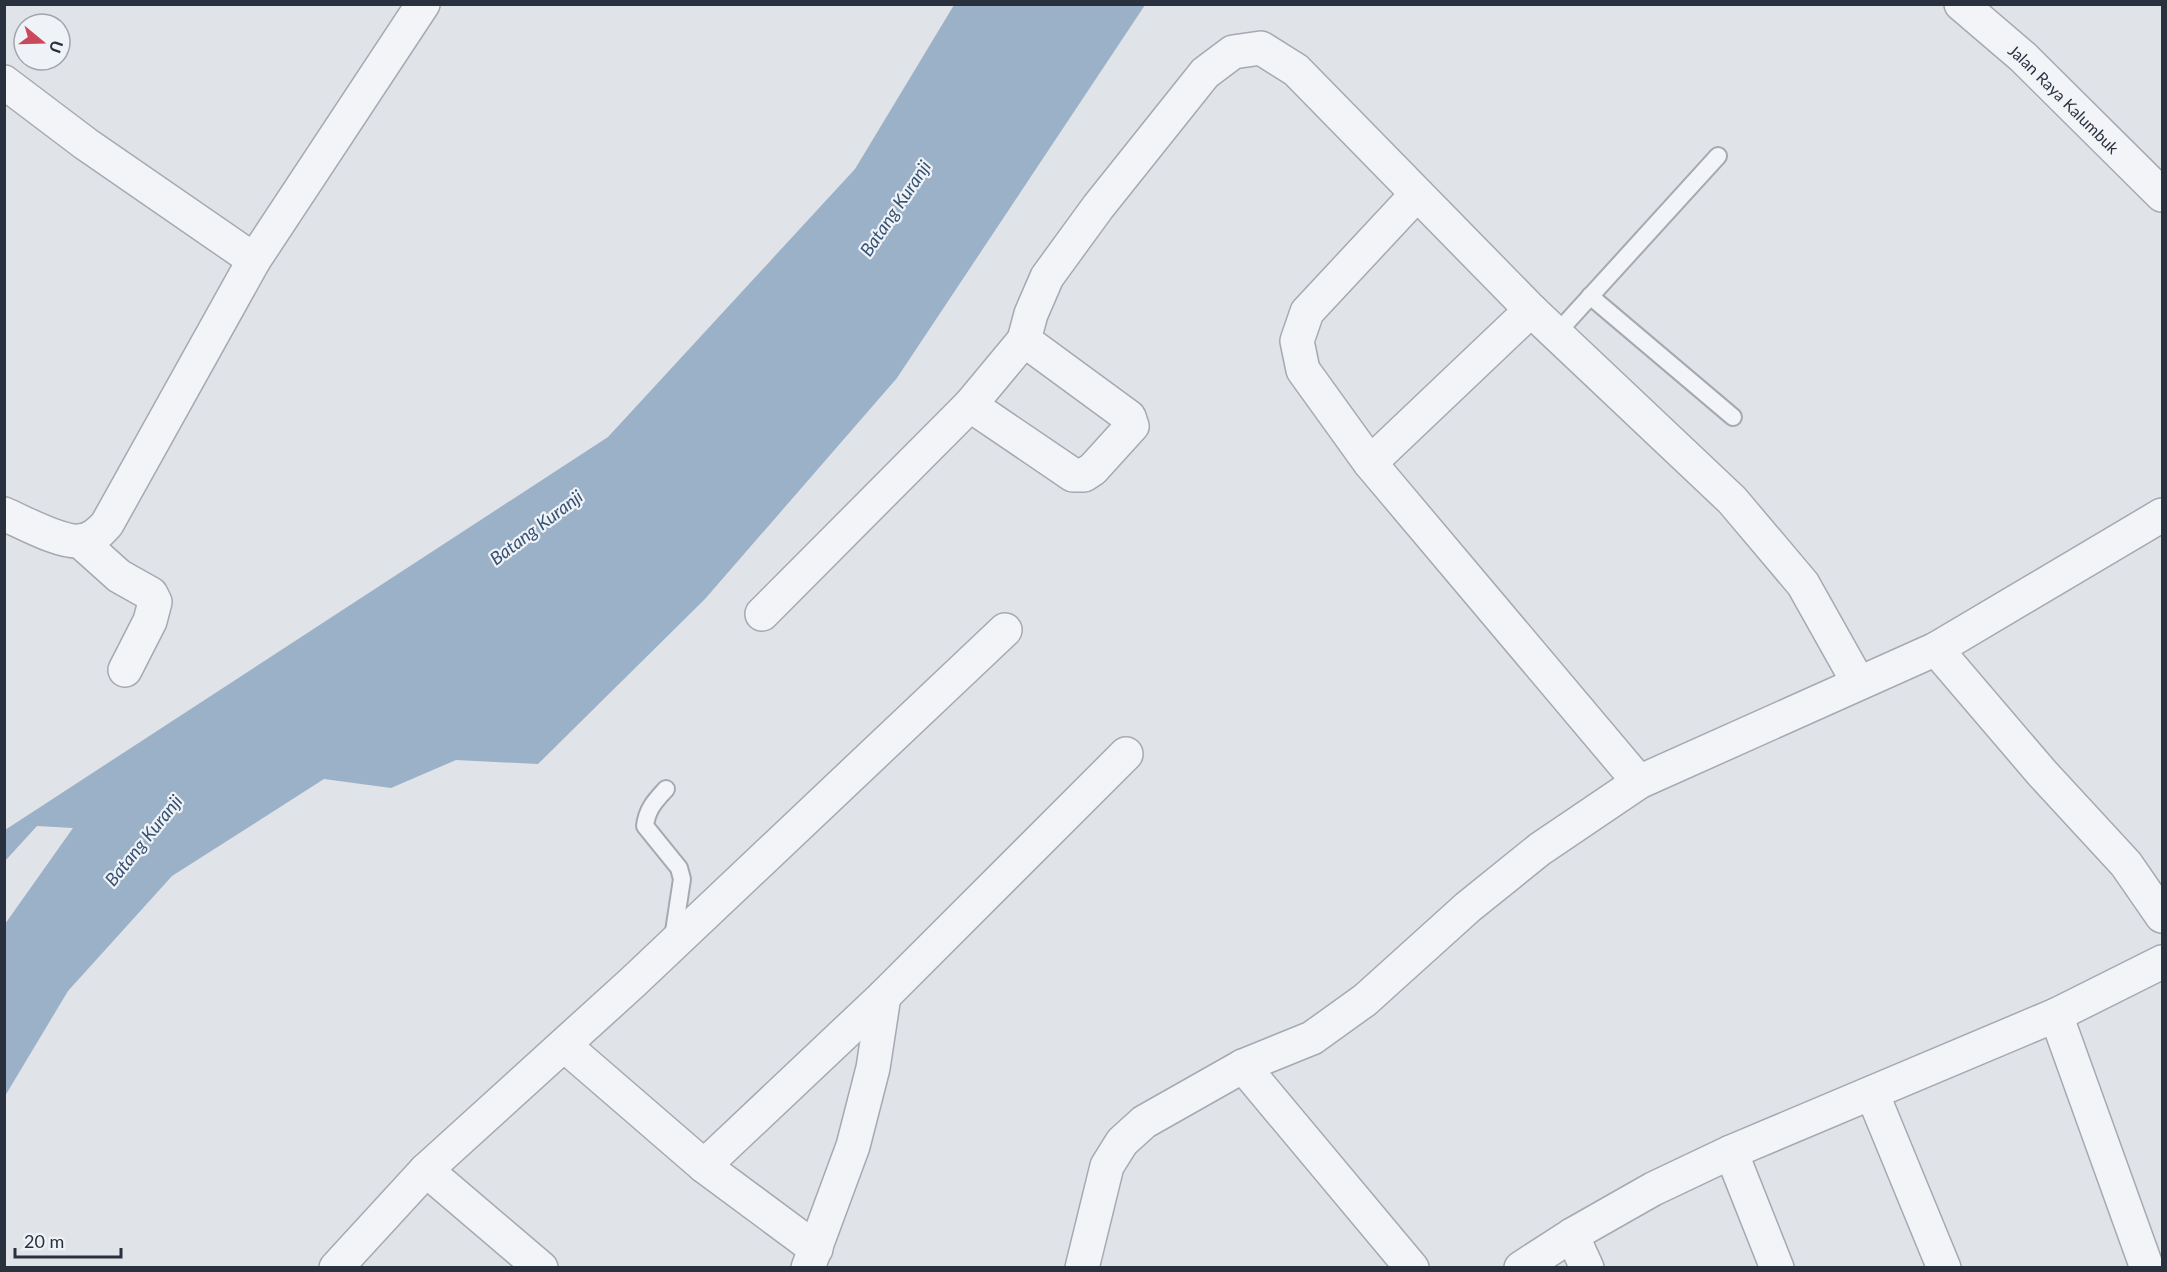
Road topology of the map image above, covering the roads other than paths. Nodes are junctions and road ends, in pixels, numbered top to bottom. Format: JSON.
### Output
{"nodes":[{"id":1,"x":423,"y":4,"type":"edge"},
{"id":2,"x":1961,"y":4,"type":"edge"},
{"id":3,"x":4,"y":82,"type":"edge"},
{"id":4,"x":1718,"y":156,"type":"dead end"},
{"id":5,"x":1417,"y":194,"type":"junction"},
{"id":6,"x":2163,"y":195,"type":"edge"},
{"id":7,"x":254,"y":260,"type":"junction"},
{"id":8,"x":1590,"y":296,"type":"junction"},
{"id":9,"x":1531,"y":310,"type":"junction"},
{"id":10,"x":1556,"y":334,"type":"junction"},
{"id":11,"x":1024,"y":340,"type":"junction"},
{"id":12,"x":970,"y":405,"type":"junction"},
{"id":13,"x":1733,"y":417,"type":"dead end"},
{"id":14,"x":1370,"y":464,"type":"junction"},
{"id":15,"x":4,"y":514,"type":"edge"},
{"id":16,"x":2163,"y":514,"type":"edge"},
{"id":17,"x":80,"y":541,"type":"junction"},
{"id":18,"x":762,"y":615,"type":"dead end"},
{"id":19,"x":1005,"y":630,"type":"dead end"},
{"id":20,"x":1936,"y":649,"type":"junction"},
{"id":21,"x":125,"y":670,"type":"dead end"},
{"id":22,"x":1858,"y":682,"type":"junction"},
{"id":23,"x":1126,"y":754,"type":"dead end"},
{"id":24,"x":1639,"y":782,"type":"junction"},
{"id":25,"x":666,"y":789,"type":"dead end"},
{"id":26,"x":2163,"y":916,"type":"edge"},
{"id":27,"x":672,"y":944,"type":"junction"},
{"id":28,"x":2163,"y":962,"type":"edge"},
{"id":29,"x":884,"y":996,"type":"junction"},
{"id":30,"x":2056,"y":1015,"type":"junction"},
{"id":31,"x":564,"y":1045,"type":"junction"},
{"id":32,"x":1243,"y":1066,"type":"junction"},
{"id":33,"x":1872,"y":1093,"type":"junction"},
{"id":34,"x":1731,"y":1152,"type":"junction"},
{"id":35,"x":704,"y":1166,"type":"junction"},
{"id":36,"x":426,"y":1170,"type":"junction"},
{"id":37,"x":1572,"y":1235,"type":"junction"},
{"id":38,"x":812,"y":1258,"type":"edge"},
{"id":39,"x":336,"y":1268,"type":"edge"},
{"id":40,"x":541,"y":1268,"type":"edge"},
{"id":41,"x":1082,"y":1268,"type":"edge"},
{"id":42,"x":1412,"y":1268,"type":"edge"},
{"id":43,"x":1521,"y":1268,"type":"edge"},
{"id":44,"x":1587,"y":1268,"type":"edge"},
{"id":45,"x":1777,"y":1268,"type":"edge"},
{"id":46,"x":1944,"y":1268,"type":"edge"},
{"id":47,"x":2147,"y":1268,"type":"edge"}],
"edges":[{"from":1,"to":7,"type":"street"},
{"from":2,"to":6,"type":"street","name":"Jalan Raya Kalumbuk"},
{"from":3,"to":7,"type":"street"},
{"from":4,"to":8,"type":"lane"},
{"from":5,"to":9,"type":"street"},
{"from":5,"to":11,"type":"street"},
{"from":5,"to":14,"type":"street"},
{"from":7,"to":17,"type":"street"},
{"from":8,"to":10,"type":"lane"},
{"from":8,"to":13,"type":"lane"},
{"from":9,"to":10,"type":"street"},
{"from":9,"to":14,"type":"street"},
{"from":10,"to":22,"type":"street"},
{"from":11,"to":12,"type":"street"},
{"from":11,"to":12,"type":"street"},
{"from":12,"to":18,"type":"street"},
{"from":14,"to":24,"type":"street"},
{"from":15,"to":17,"type":"street"},
{"from":16,"to":20,"type":"street"},
{"from":17,"to":21,"type":"street"},
{"from":19,"to":27,"type":"street"},
{"from":20,"to":22,"type":"street"},
{"from":20,"to":26,"type":"street"},
{"from":22,"to":24,"type":"street"},
{"from":23,"to":29,"type":"street"},
{"from":24,"to":32,"type":"street"},
{"from":25,"to":27,"type":"lane"},
{"from":27,"to":31,"type":"street"},
{"from":28,"to":30,"type":"street"},
{"from":29,"to":35,"type":"street"},
{"from":29,"to":38,"type":"street"},
{"from":30,"to":33,"type":"street"},
{"from":30,"to":47,"type":"street"},
{"from":31,"to":35,"type":"street"},
{"from":31,"to":36,"type":"street"},
{"from":32,"to":41,"type":"street"},
{"from":32,"to":42,"type":"street"},
{"from":33,"to":34,"type":"street"},
{"from":33,"to":46,"type":"street"},
{"from":34,"to":37,"type":"street"},
{"from":34,"to":45,"type":"street"},
{"from":35,"to":38,"type":"street"},
{"from":36,"to":39,"type":"street"},
{"from":36,"to":40,"type":"street"},
{"from":37,"to":43,"type":"street"},
{"from":37,"to":44,"type":"street"}]}
